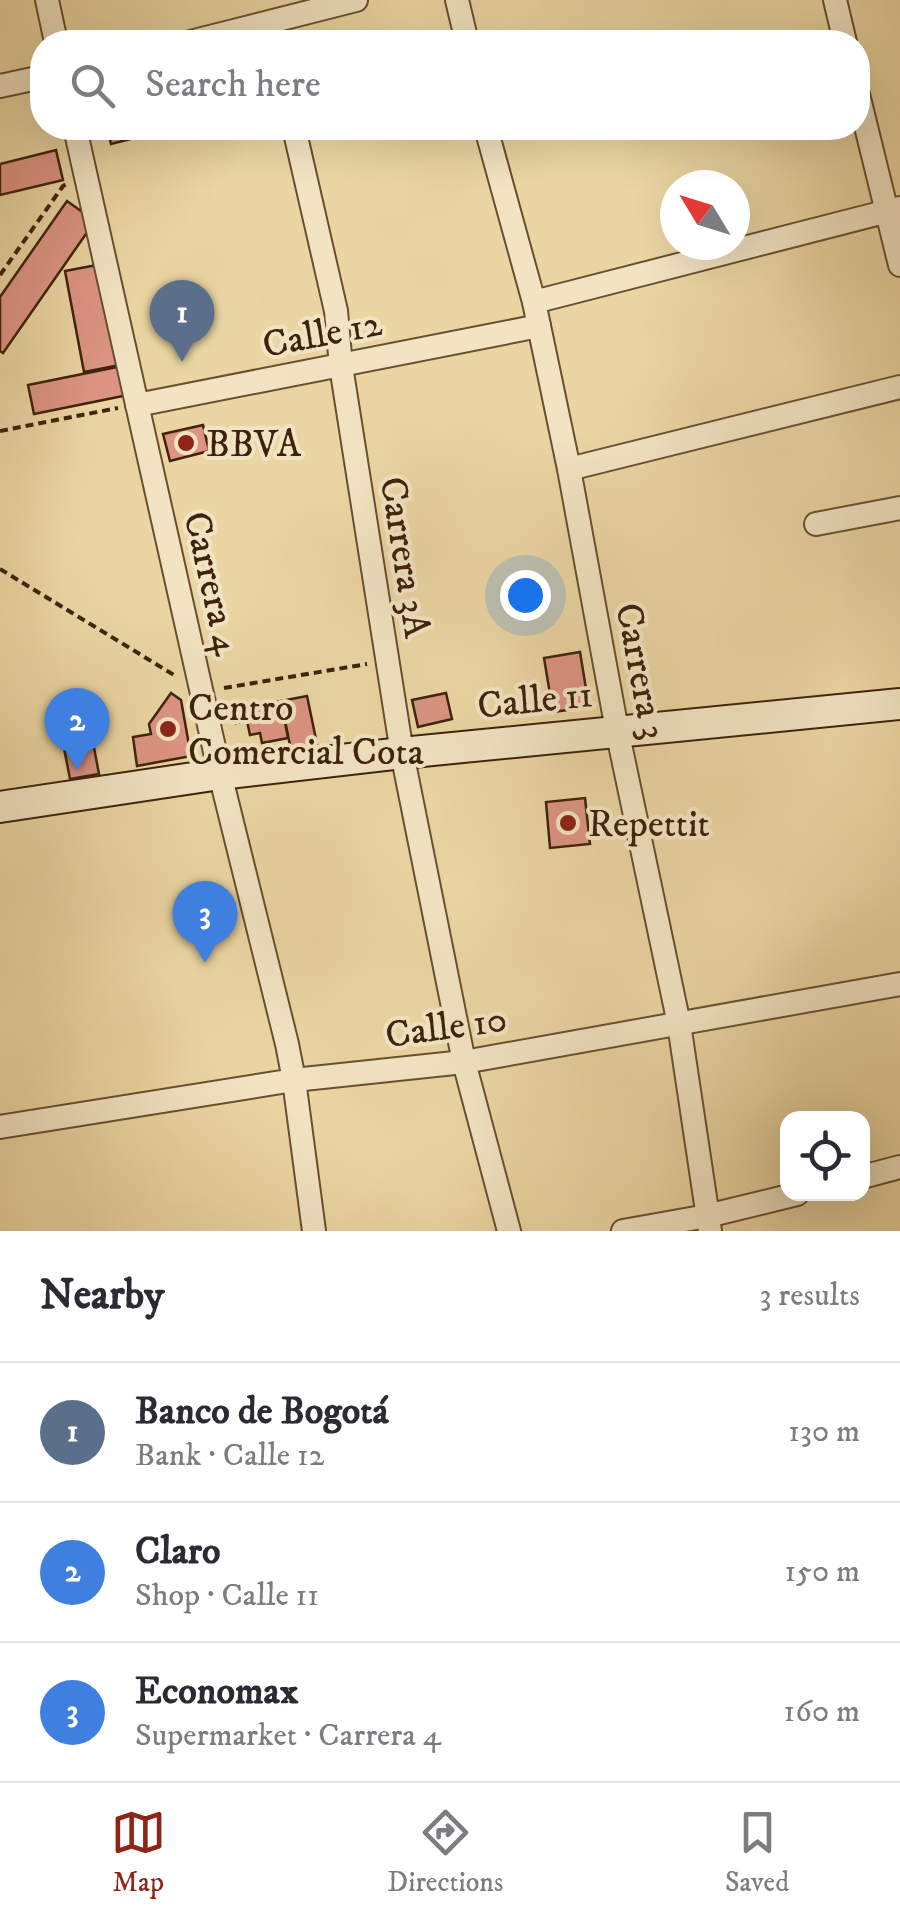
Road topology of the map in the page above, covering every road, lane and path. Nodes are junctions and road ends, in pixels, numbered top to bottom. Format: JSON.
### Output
{"nodes":[{"id":1,"x":48,"y":0,"type":"edge"},
{"id":2,"x":356,"y":0,"type":"edge"},
{"id":3,"x":834,"y":0,"type":"edge"},
{"id":4,"x":464,"y":2,"type":"edge"},
{"id":5,"x":54,"y":30,"type":"edge"},
{"id":6,"x":280,"y":30,"type":"edge"},
{"id":7,"x":466,"y":30,"type":"edge"},
{"id":8,"x":842,"y":30,"type":"edge"},
{"id":9,"x":30,"y":80,"type":"edge"},
{"id":10,"x":0,"y":86,"type":"edge"},
{"id":11,"x":870,"y":134,"type":"edge"},
{"id":12,"x":77,"y":140,"type":"edge"},
{"id":13,"x":297,"y":140,"type":"edge"},
{"id":14,"x":497,"y":140,"type":"edge"},
{"id":15,"x":85,"y":174,"type":"junction"},
{"id":16,"x":893,"y":210,"type":"edge"},
{"id":17,"x":900,"y":266,"type":"edge"},
{"id":18,"x":0,"y":275,"type":"edge"},
{"id":19,"x":534,"y":302,"type":"junction"},
{"id":20,"x":538,"y":326,"type":"junction"},
{"id":21,"x":340,"y":366,"type":"junction"},
{"id":22,"x":900,"y":387,"type":"edge"},
{"id":23,"x":137,"y":404,"type":"junction"},
{"id":24,"x":0,"y":431,"type":"edge"},
{"id":25,"x":569,"y":469,"type":"junction"},
{"id":26,"x":900,"y":508,"type":"edge"},
{"id":27,"x":816,"y":524,"type":"dead end"},
{"id":28,"x":900,"y":704,"type":"edge"},
{"id":29,"x":617,"y":730,"type":"junction"},
{"id":30,"x":402,"y":753,"type":"junction"},
{"id":31,"x":220,"y":774,"type":"junction"},
{"id":32,"x":0,"y":807,"type":"edge"},
{"id":33,"x":900,"y":984,"type":"edge"},
{"id":34,"x":679,"y":1024,"type":"junction"},
{"id":35,"x":464,"y":1062,"type":"junction"},
{"id":36,"x":294,"y":1080,"type":"junction"},
{"id":37,"x":0,"y":1127,"type":"edge"},
{"id":38,"x":900,"y":1168,"type":"edge"},
{"id":39,"x":870,"y":1175,"type":"edge"},
{"id":40,"x":780,"y":1200,"type":"edge"},
{"id":41,"x":708,"y":1224,"type":"edge"},
{"id":42,"x":314,"y":1231,"type":"edge"},
{"id":43,"x":509,"y":1231,"type":"edge"},
{"id":44,"x":623,"y":1231,"type":"edge"}],
"edges":[{"from":1,"to":5,"type":"street"},
{"from":2,"to":6,"type":"street"},
{"from":3,"to":8,"type":"street"},
{"from":4,"to":7,"type":"street"},
{"from":9,"to":10,"type":"street"},
{"from":11,"to":16,"type":"street"},
{"from":12,"to":15,"type":"street","name":"Carrera 4"},
{"from":13,"to":21,"type":"street","name":"Carrera 3A"},
{"from":14,"to":19,"type":"street","name":"Carrera 3"},
{"from":15,"to":18,"type":"path"},
{"from":15,"to":23,"type":"street","name":"Carrera 4"},
{"from":16,"to":17,"type":"street"},
{"from":16,"to":19,"type":"street"},
{"from":19,"to":20,"type":"street","name":"Carrera 3"},
{"from":20,"to":21,"type":"street","name":"Calle 12"},
{"from":20,"to":25,"type":"street","name":"Carrera 3"},
{"from":21,"to":23,"type":"street","name":"Calle 12"},
{"from":21,"to":30,"type":"street","name":"Carrera 3A"},
{"from":22,"to":25,"type":"street"},
{"from":23,"to":24,"type":"path"},
{"from":23,"to":31,"type":"street","name":"Carrera 4"},
{"from":25,"to":29,"type":"street","name":"Carrera 3"},
{"from":26,"to":27,"type":"street"},
{"from":28,"to":29,"type":"main road","name":"Calle 11"},
{"from":29,"to":30,"type":"main road","name":"Calle 11"},
{"from":29,"to":34,"type":"street","name":"Carrera 3"},
{"from":30,"to":31,"type":"main road","name":"Calle 11"},
{"from":30,"to":35,"type":"street","name":"Carrera 3A"},
{"from":31,"to":32,"type":"main road","name":"Calle 11"},
{"from":31,"to":36,"type":"street","name":"Carrera 4"},
{"from":33,"to":34,"type":"street","name":"Calle 10"},
{"from":34,"to":35,"type":"street","name":"Calle 10"},
{"from":34,"to":41,"type":"street","name":"Carrera 3"},
{"from":35,"to":36,"type":"street","name":"Calle 10"},
{"from":35,"to":43,"type":"street","name":"Carrera 3A"},
{"from":36,"to":37,"type":"street","name":"Calle 10"},
{"from":36,"to":42,"type":"street","name":"Carrera 4"},
{"from":38,"to":39,"type":"street"},
{"from":40,"to":41,"type":"street"},
{"from":41,"to":44,"type":"street"}]}
